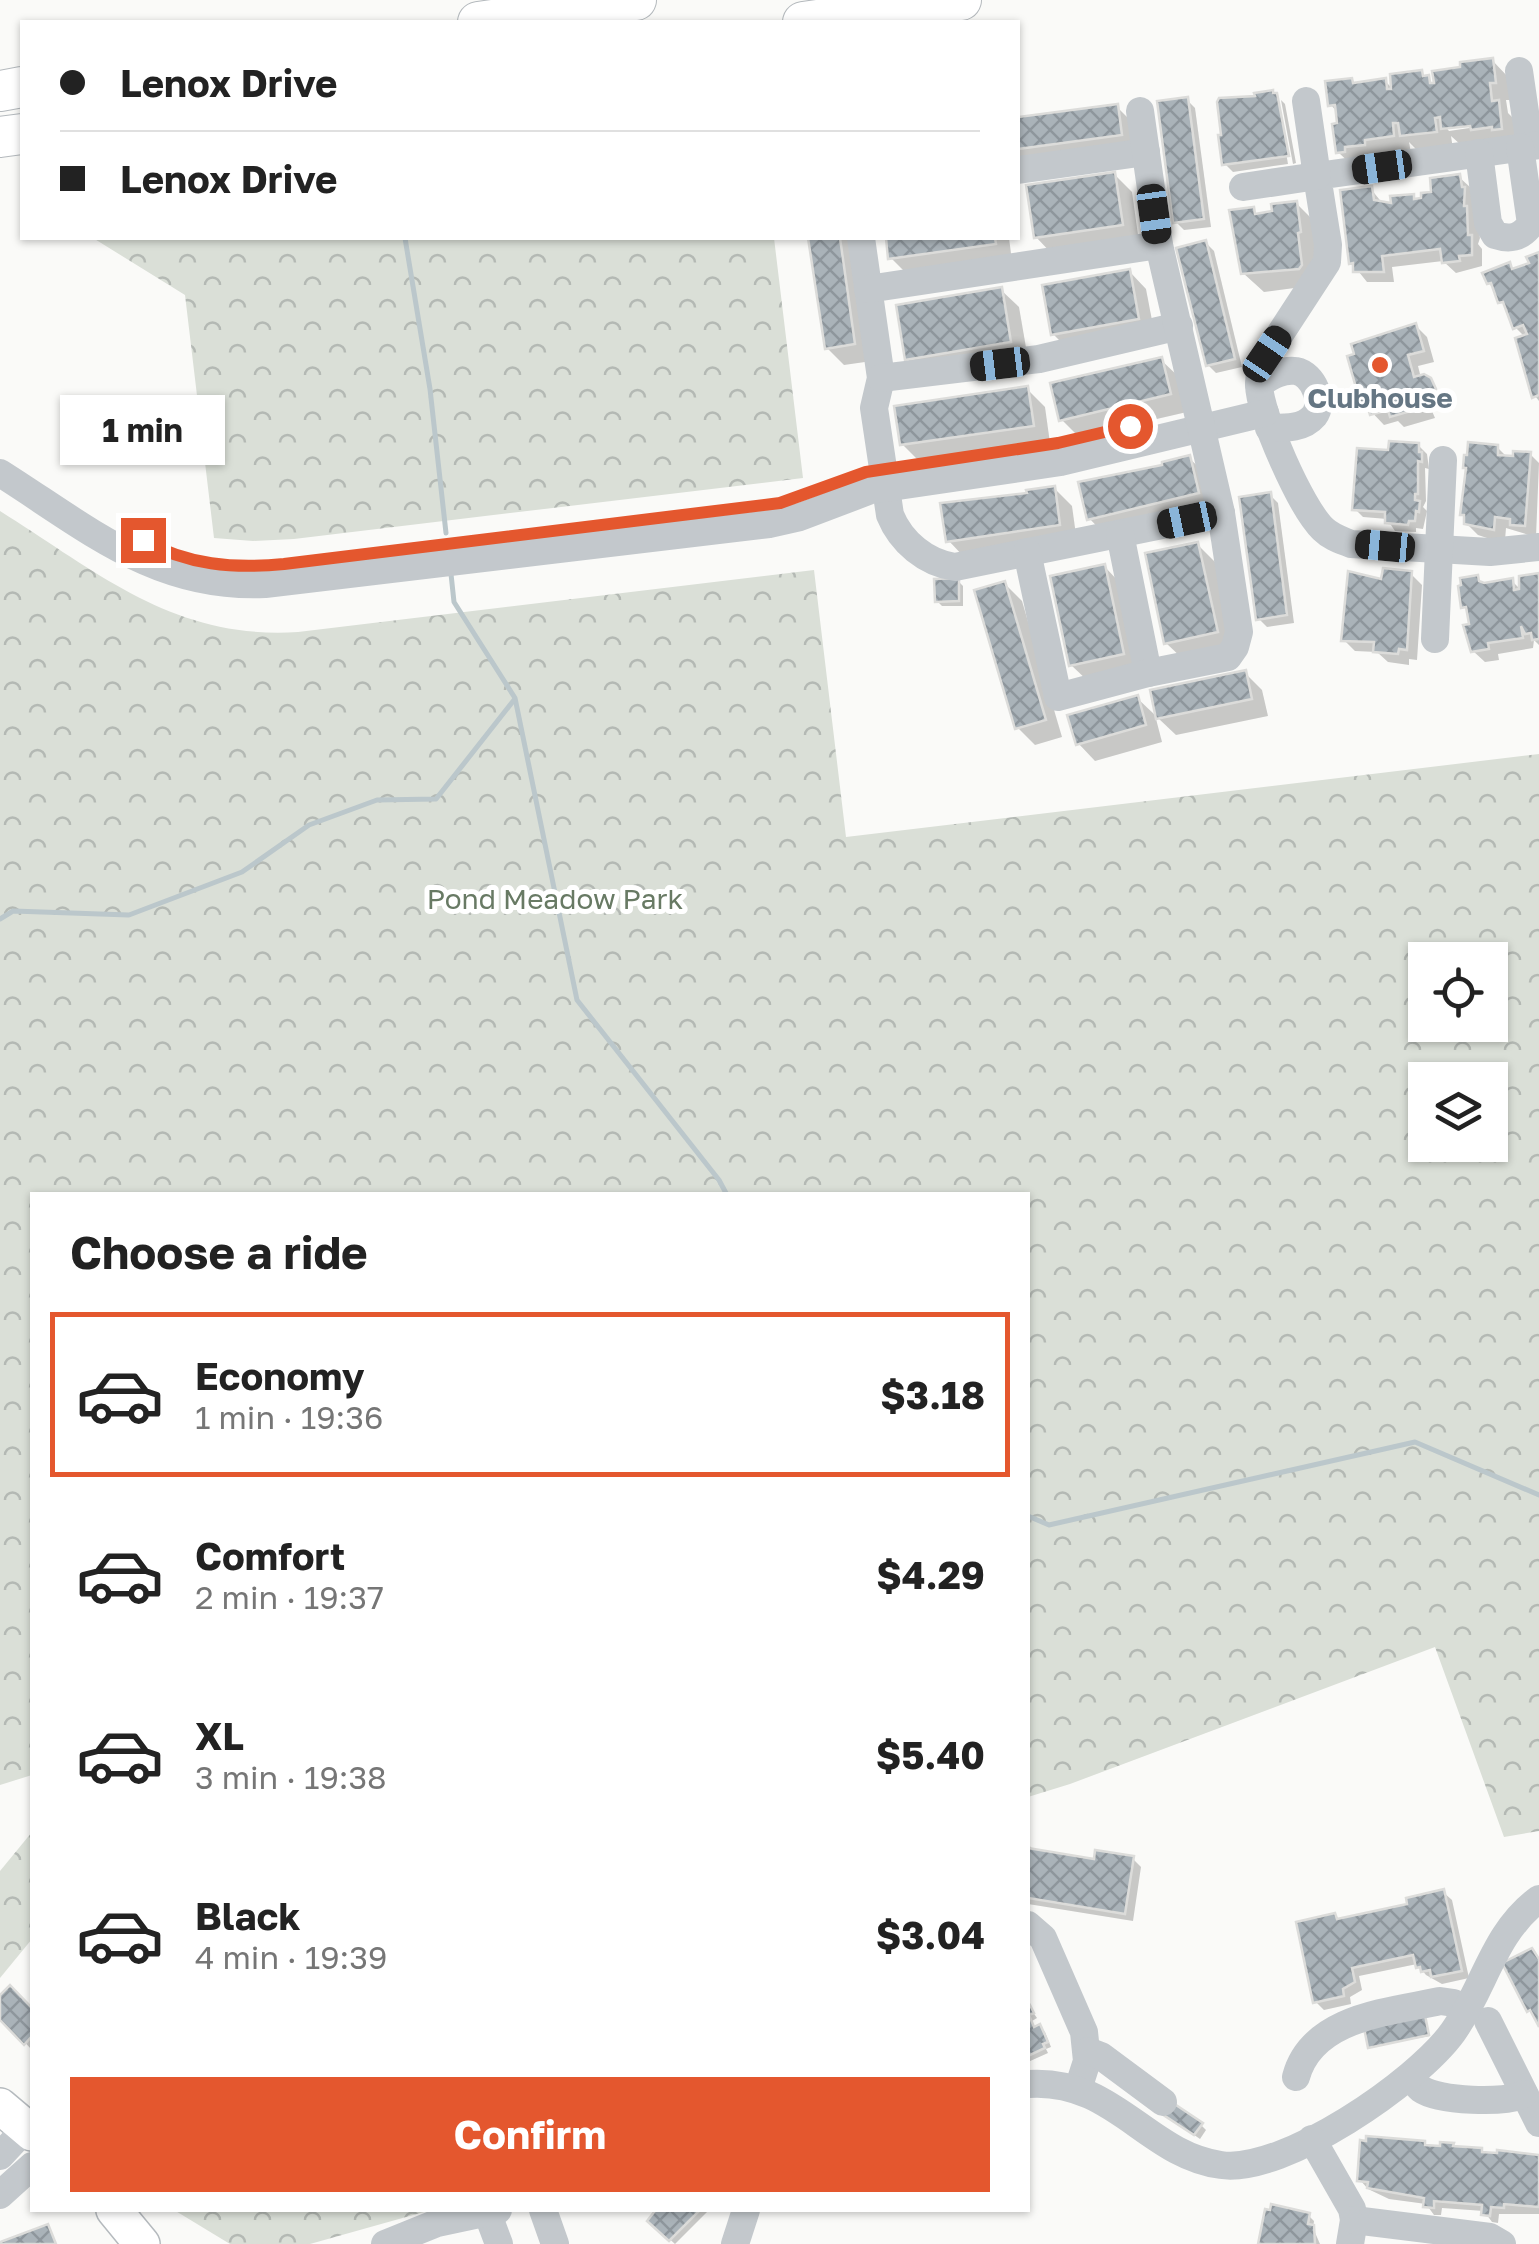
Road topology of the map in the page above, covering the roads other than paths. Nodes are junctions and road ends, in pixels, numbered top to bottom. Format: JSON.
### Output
{"nodes":[{"id":1,"x":636,"y":0,"type":"edge"},
{"id":2,"x":960,"y":0,"type":"edge"},
{"id":3,"x":492,"y":20,"type":"edge"},
{"id":4,"x":817,"y":20,"type":"edge"},
{"id":5,"x":1519,"y":71,"type":"dead end"},
{"id":6,"x":1306,"y":101,"type":"dead end"},
{"id":7,"x":1140,"y":112,"type":"dead end"},
{"id":8,"x":1530,"y":146,"type":"edge"},
{"id":9,"x":1146,"y":152,"type":"junction"},
{"id":10,"x":1479,"y":153,"type":"junction"},
{"id":11,"x":1020,"y":170,"type":"edge"},
{"id":12,"x":1318,"y":176,"type":"junction"},
{"id":13,"x":1243,"y":187,"type":"dead end"},
{"id":14,"x":861,"y":240,"type":"edge"},
{"id":15,"x":1159,"y":245,"type":"junction"},
{"id":16,"x":868,"y":289,"type":"junction"},
{"id":17,"x":1179,"y":326,"type":"junction"},
{"id":18,"x":881,"y":378,"type":"junction"},
{"id":19,"x":1263,"y":405,"type":"junction"},
{"id":20,"x":1200,"y":419,"type":"junction"},
{"id":21,"x":0,"y":451,"type":"edge"},
{"id":22,"x":1442,"y":460,"type":"dead end"},
{"id":23,"x":0,"y":472,"type":"edge"},
{"id":24,"x":884,"y":478,"type":"junction"},
{"id":25,"x":1221,"y":513,"type":"junction"},
{"id":26,"x":108,"y":530,"type":"junction"},
{"id":27,"x":1120,"y":534,"type":"junction"},
{"id":28,"x":1539,"y":546,"type":"edge"},
{"id":29,"x":1438,"y":549,"type":"junction"},
{"id":30,"x":1027,"y":552,"type":"junction"},
{"id":31,"x":1435,"y":639,"type":"dead end"},
{"id":32,"x":1148,"y":672,"type":"junction"},
{"id":33,"x":1539,"y":1899,"type":"edge"},
{"id":34,"x":1030,"y":1926,"type":"edge"},
{"id":35,"x":1039,"y":1958,"type":"edge"},
{"id":36,"x":1477,"y":2016,"type":"junction"},
{"id":37,"x":1088,"y":2051,"type":"junction"},
{"id":38,"x":1411,"y":2076,"type":"junction"},
{"id":39,"x":1296,"y":2077,"type":"dead end"},
{"id":40,"x":1030,"y":2084,"type":"edge"},
{"id":41,"x":1078,"y":2089,"type":"junction"},
{"id":42,"x":1524,"y":2094,"type":"junction"},
{"id":43,"x":1163,"y":2102,"type":"dead end"},
{"id":44,"x":20,"y":2122,"type":"edge"},
{"id":45,"x":1539,"y":2124,"type":"edge"},
{"id":46,"x":1312,"y":2138,"type":"junction"},
{"id":47,"x":0,"y":2156,"type":"edge"},
{"id":48,"x":30,"y":2168,"type":"edge"},
{"id":49,"x":0,"y":2195,"type":"edge"},
{"id":50,"x":116,"y":2212,"type":"edge"},
{"id":51,"x":490,"y":2212,"type":"edge"},
{"id":52,"x":492,"y":2212,"type":"edge"},
{"id":53,"x":544,"y":2212,"type":"edge"},
{"id":54,"x":1352,"y":2232,"type":"edge"},
{"id":55,"x":441,"y":2234,"type":"edge"},
{"id":56,"x":391,"y":2242,"type":"edge"},
{"id":57,"x":142,"y":2244,"type":"edge"},
{"id":58,"x":498,"y":2244,"type":"edge"},
{"id":59,"x":556,"y":2244,"type":"edge"},
{"id":60,"x":1502,"y":2244,"type":"edge"}],
"edges":[{"from":1,"to":3,"type":"highway"},
{"from":2,"to":4,"type":"highway"},
{"from":5,"to":8,"type":"street"},
{"from":6,"to":12,"type":"street"},
{"from":7,"to":9,"type":"street"},
{"from":8,"to":10,"type":"street"},
{"from":8,"to":10,"type":"street"},
{"from":9,"to":11,"type":"street"},
{"from":9,"to":15,"type":"street"},
{"from":10,"to":12,"type":"street"},
{"from":12,"to":13,"type":"street"},
{"from":12,"to":19,"type":"street"},
{"from":14,"to":16,"type":"street"},
{"from":15,"to":16,"type":"street"},
{"from":15,"to":17,"type":"street"},
{"from":16,"to":18,"type":"street"},
{"from":17,"to":18,"type":"street"},
{"from":17,"to":20,"type":"street"},
{"from":18,"to":24,"type":"street"},
{"from":19,"to":20,"type":"street"},
{"from":19,"to":29,"type":"street"},
{"from":20,"to":24,"type":"street"},
{"from":20,"to":25,"type":"street"},
{"from":21,"to":26,"type":"street"},
{"from":22,"to":29,"type":"street"},
{"from":23,"to":26,"type":"street"},
{"from":24,"to":26,"type":"street"},
{"from":24,"to":30,"type":"street"},
{"from":25,"to":27,"type":"street"},
{"from":25,"to":32,"type":"street"},
{"from":27,"to":30,"type":"street"},
{"from":27,"to":32,"type":"street"},
{"from":28,"to":29,"type":"street"},
{"from":29,"to":31,"type":"street"},
{"from":30,"to":32,"type":"street"},
{"from":33,"to":36,"type":"street"},
{"from":34,"to":35,"type":"street"},
{"from":35,"to":37,"type":"street"},
{"from":36,"to":38,"type":"street"},
{"from":36,"to":39,"type":"street"},
{"from":36,"to":42,"type":"street"},
{"from":37,"to":41,"type":"street"},
{"from":37,"to":43,"type":"street"},
{"from":38,"to":42,"type":"street"},
{"from":38,"to":46,"type":"street"},
{"from":40,"to":41,"type":"street"},
{"from":41,"to":46,"type":"street"},
{"from":42,"to":45,"type":"street"},
{"from":44,"to":47,"type":"street"},
{"from":46,"to":54,"type":"street"},
{"from":48,"to":49,"type":"street"},
{"from":50,"to":57,"type":"main road"},
{"from":51,"to":55,"type":"street"},
{"from":52,"to":58,"type":"street"},
{"from":53,"to":59,"type":"street"},
{"from":54,"to":60,"type":"street"},
{"from":55,"to":56,"type":"street"}]}
